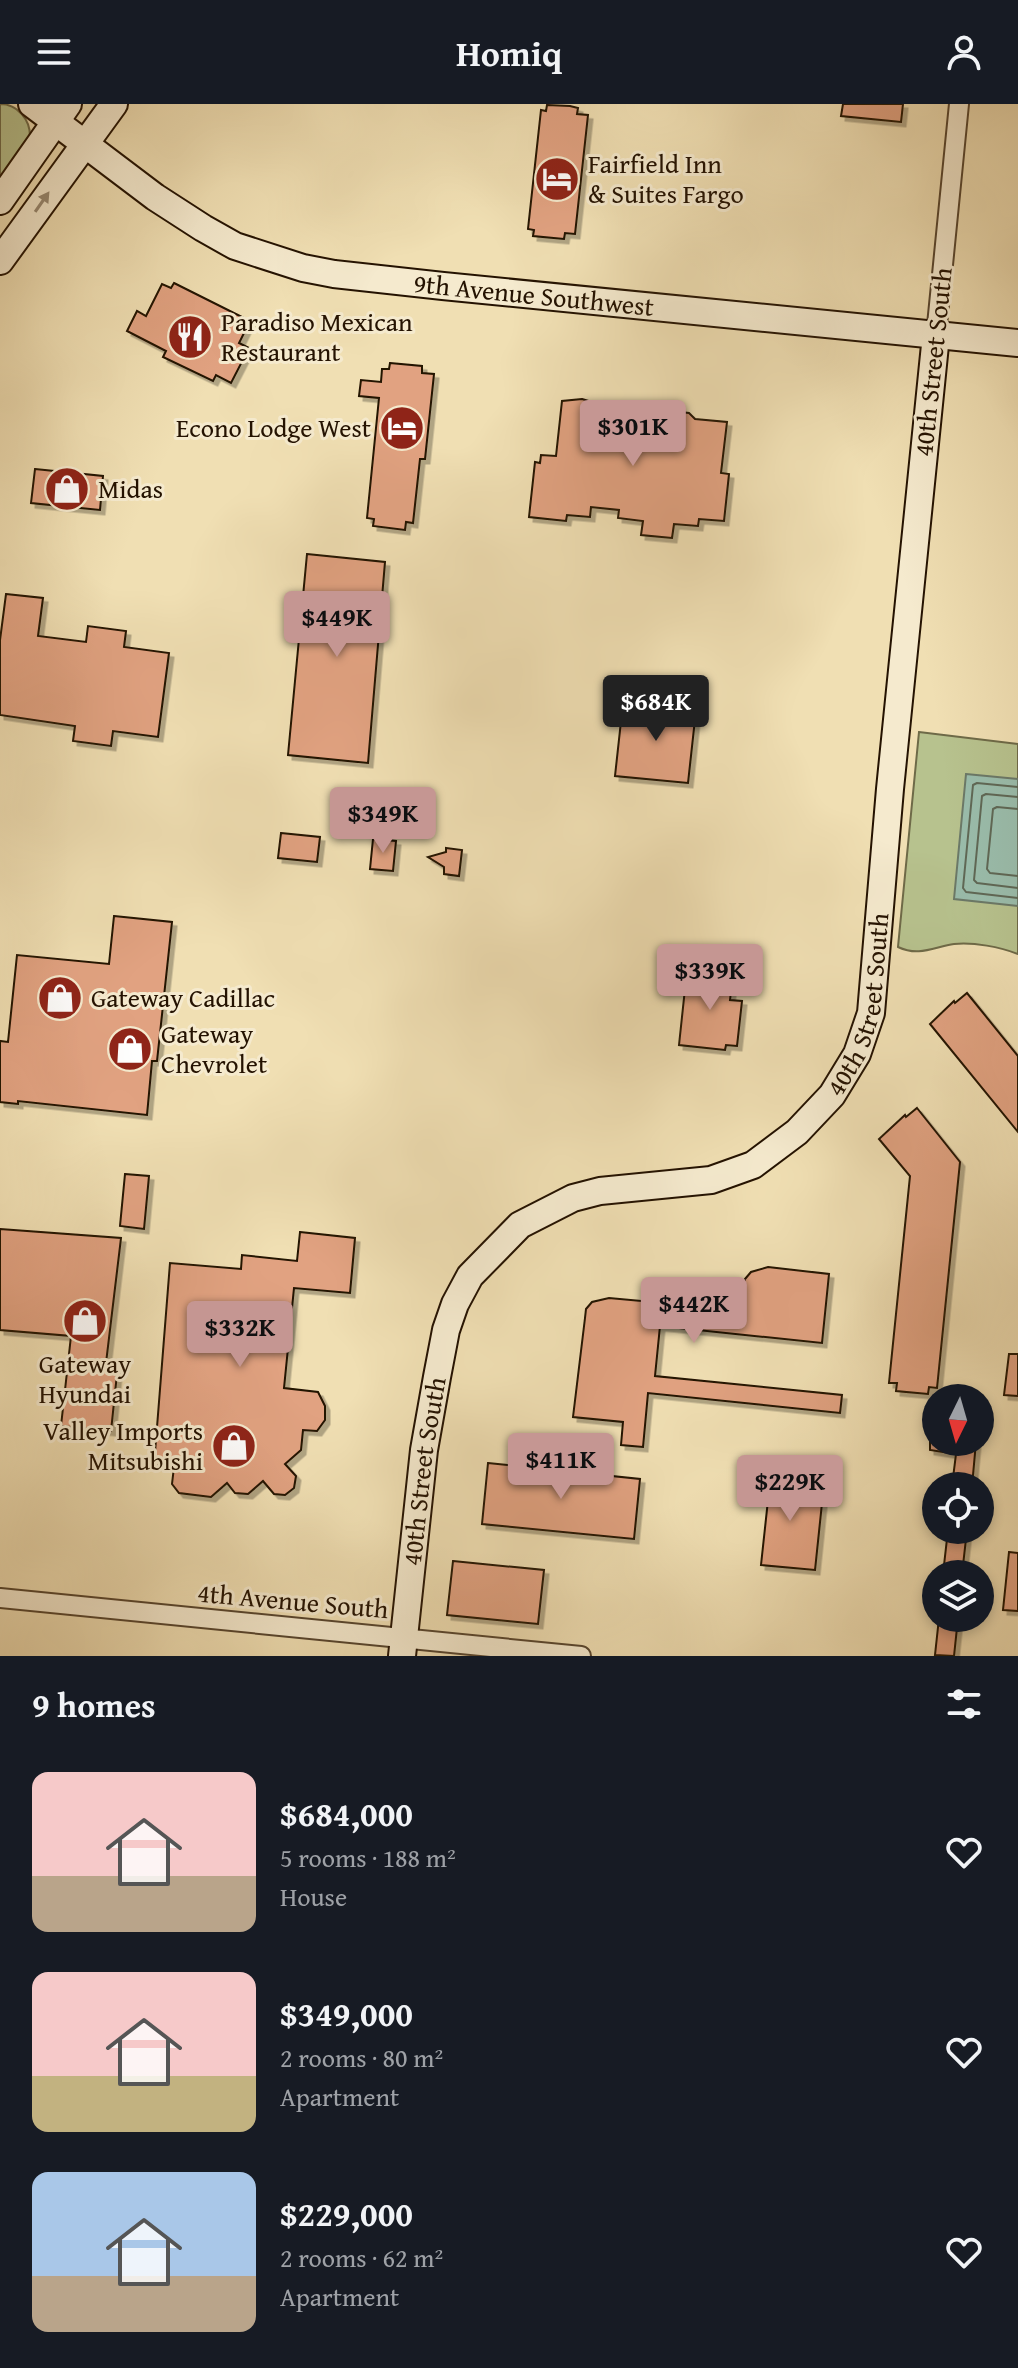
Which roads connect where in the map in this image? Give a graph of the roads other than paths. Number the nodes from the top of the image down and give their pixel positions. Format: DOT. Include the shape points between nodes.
graph roads {
  1 [pos="32,104"];
  2 [pos="114,104"];
  3 [pos="959,104"];
  4 [pos="62,113"];
  5 [pos="85,144"];
  6 [pos="0,201"];
  7 [pos="0,261"];
  8 [pos="936,335"];
  9 [pos="1018,343"];
  10 [pos="0,1598"];
  11 [pos="403,1647"];
  12 [pos="581,1656"];
  1 -- 4 [label="street, 9th Avenue Southwest"];
  2 -- 5 [label="street"];
  3 -- 8 [label="street, 40th Street South"];
  4 -- 5 [label="street, 9th Avenue Southwest"];
  4 -- 6 [label="street"];
  7 -- 5 [label="street, one-way"];
  5 -- 8 [label="street, 9th Avenue Southwest" via="203,228 235,246 303,268"];
  8 -- 9 [label="street, 9th Avenue Southwest"];
  8 -- 11 [label="street, 40th Street South" via="871,1013 857,1054 797,1132 753,1165 711,1180 573,1198 520,1225 470,1276 446,1330 424,1450"];
  10 -- 11 [label="street, 4th Avenue South"];
  11 -- 12 [label="street, 4th Avenue South"];
}
